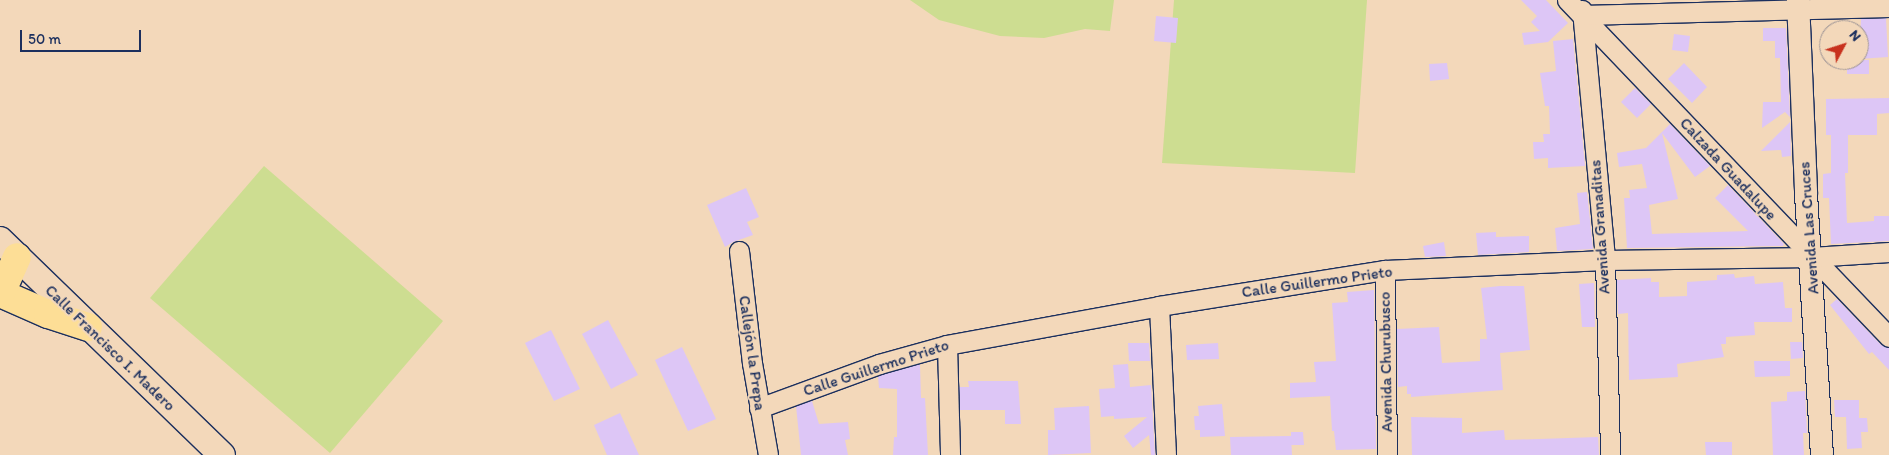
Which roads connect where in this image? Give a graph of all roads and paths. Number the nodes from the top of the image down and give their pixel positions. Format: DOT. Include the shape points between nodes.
graph roads {
  1 [pos="1567,0"];
  2 [pos="1798,5"];
  3 [pos="1582,7"];
  4 [pos="1889,7"];
  5 [pos="9,249"];
  6 [pos="739,251"];
  7 [pos="1889,252"];
  8 [pos="1811,257"];
  9 [pos="1605,260"];
  10 [pos="1384,270"];
  11 [pos="1,293"];
  12 [pos="1159,306"];
  13 [pos="88,327"];
  14 [pos="1889,337"];
  15 [pos="947,345"];
  16 [pos="760,408"];
  17 [pos="222,455"];
  18 [pos="768,455"];
  19 [pos="950,455"];
  20 [pos="1166,455"];
  21 [pos="1387,455"];
  22 [pos="1610,455"];
  23 [pos="1822,455"];
  1 -- 3 [label="street, Calzada Guadalupe"];
  2 -- 3 [label="street"];
  2 -- 4 [label="street"];
  2 -- 8 [label="street, Avenida Las Cruces"];
  3 -- 8 [label="street, Calzada Guadalupe"];
  3 -- 9 [label="street, Avenida Granaditas"];
  5 -- 11 [label="highway"];
  5 -- 13 [label="main road, Calle Francisco I. Madero"];
  6 -- 16 [label="street, Callejón la Prepa"];
  7 -- 8 [label="street, Calle Guillermo Prieto"];
  8 -- 9 [label="street, Calle Guillermo Prieto"];
  8 -- 14 [label="street, Calzada Guadalupe"];
  8 -- 23 [label="street, Avenida Las Cruces"];
  9 -- 10 [label="street, Calle Guillermo Prieto"];
  9 -- 22 [label="street, Avenida Granaditas"];
  10 -- 12 [label="street, Calle Guillermo Prieto"];
  10 -- 21 [label="street, Avenida Churubusco"];
  11 -- 13 [label="highway"];
  12 -- 15 [label="street, Calle Guillermo Prieto"];
  12 -- 20 [label="street"];
  13 -- 17 [label="main road, Calle Francisco I. Madero"];
  15 -- 16 [label="street, Calle Guillermo Prieto" via="879,364"];
  15 -- 19 [label="street"];
  16 -- 18 [label="street, Callejón la Prepa"];
}
